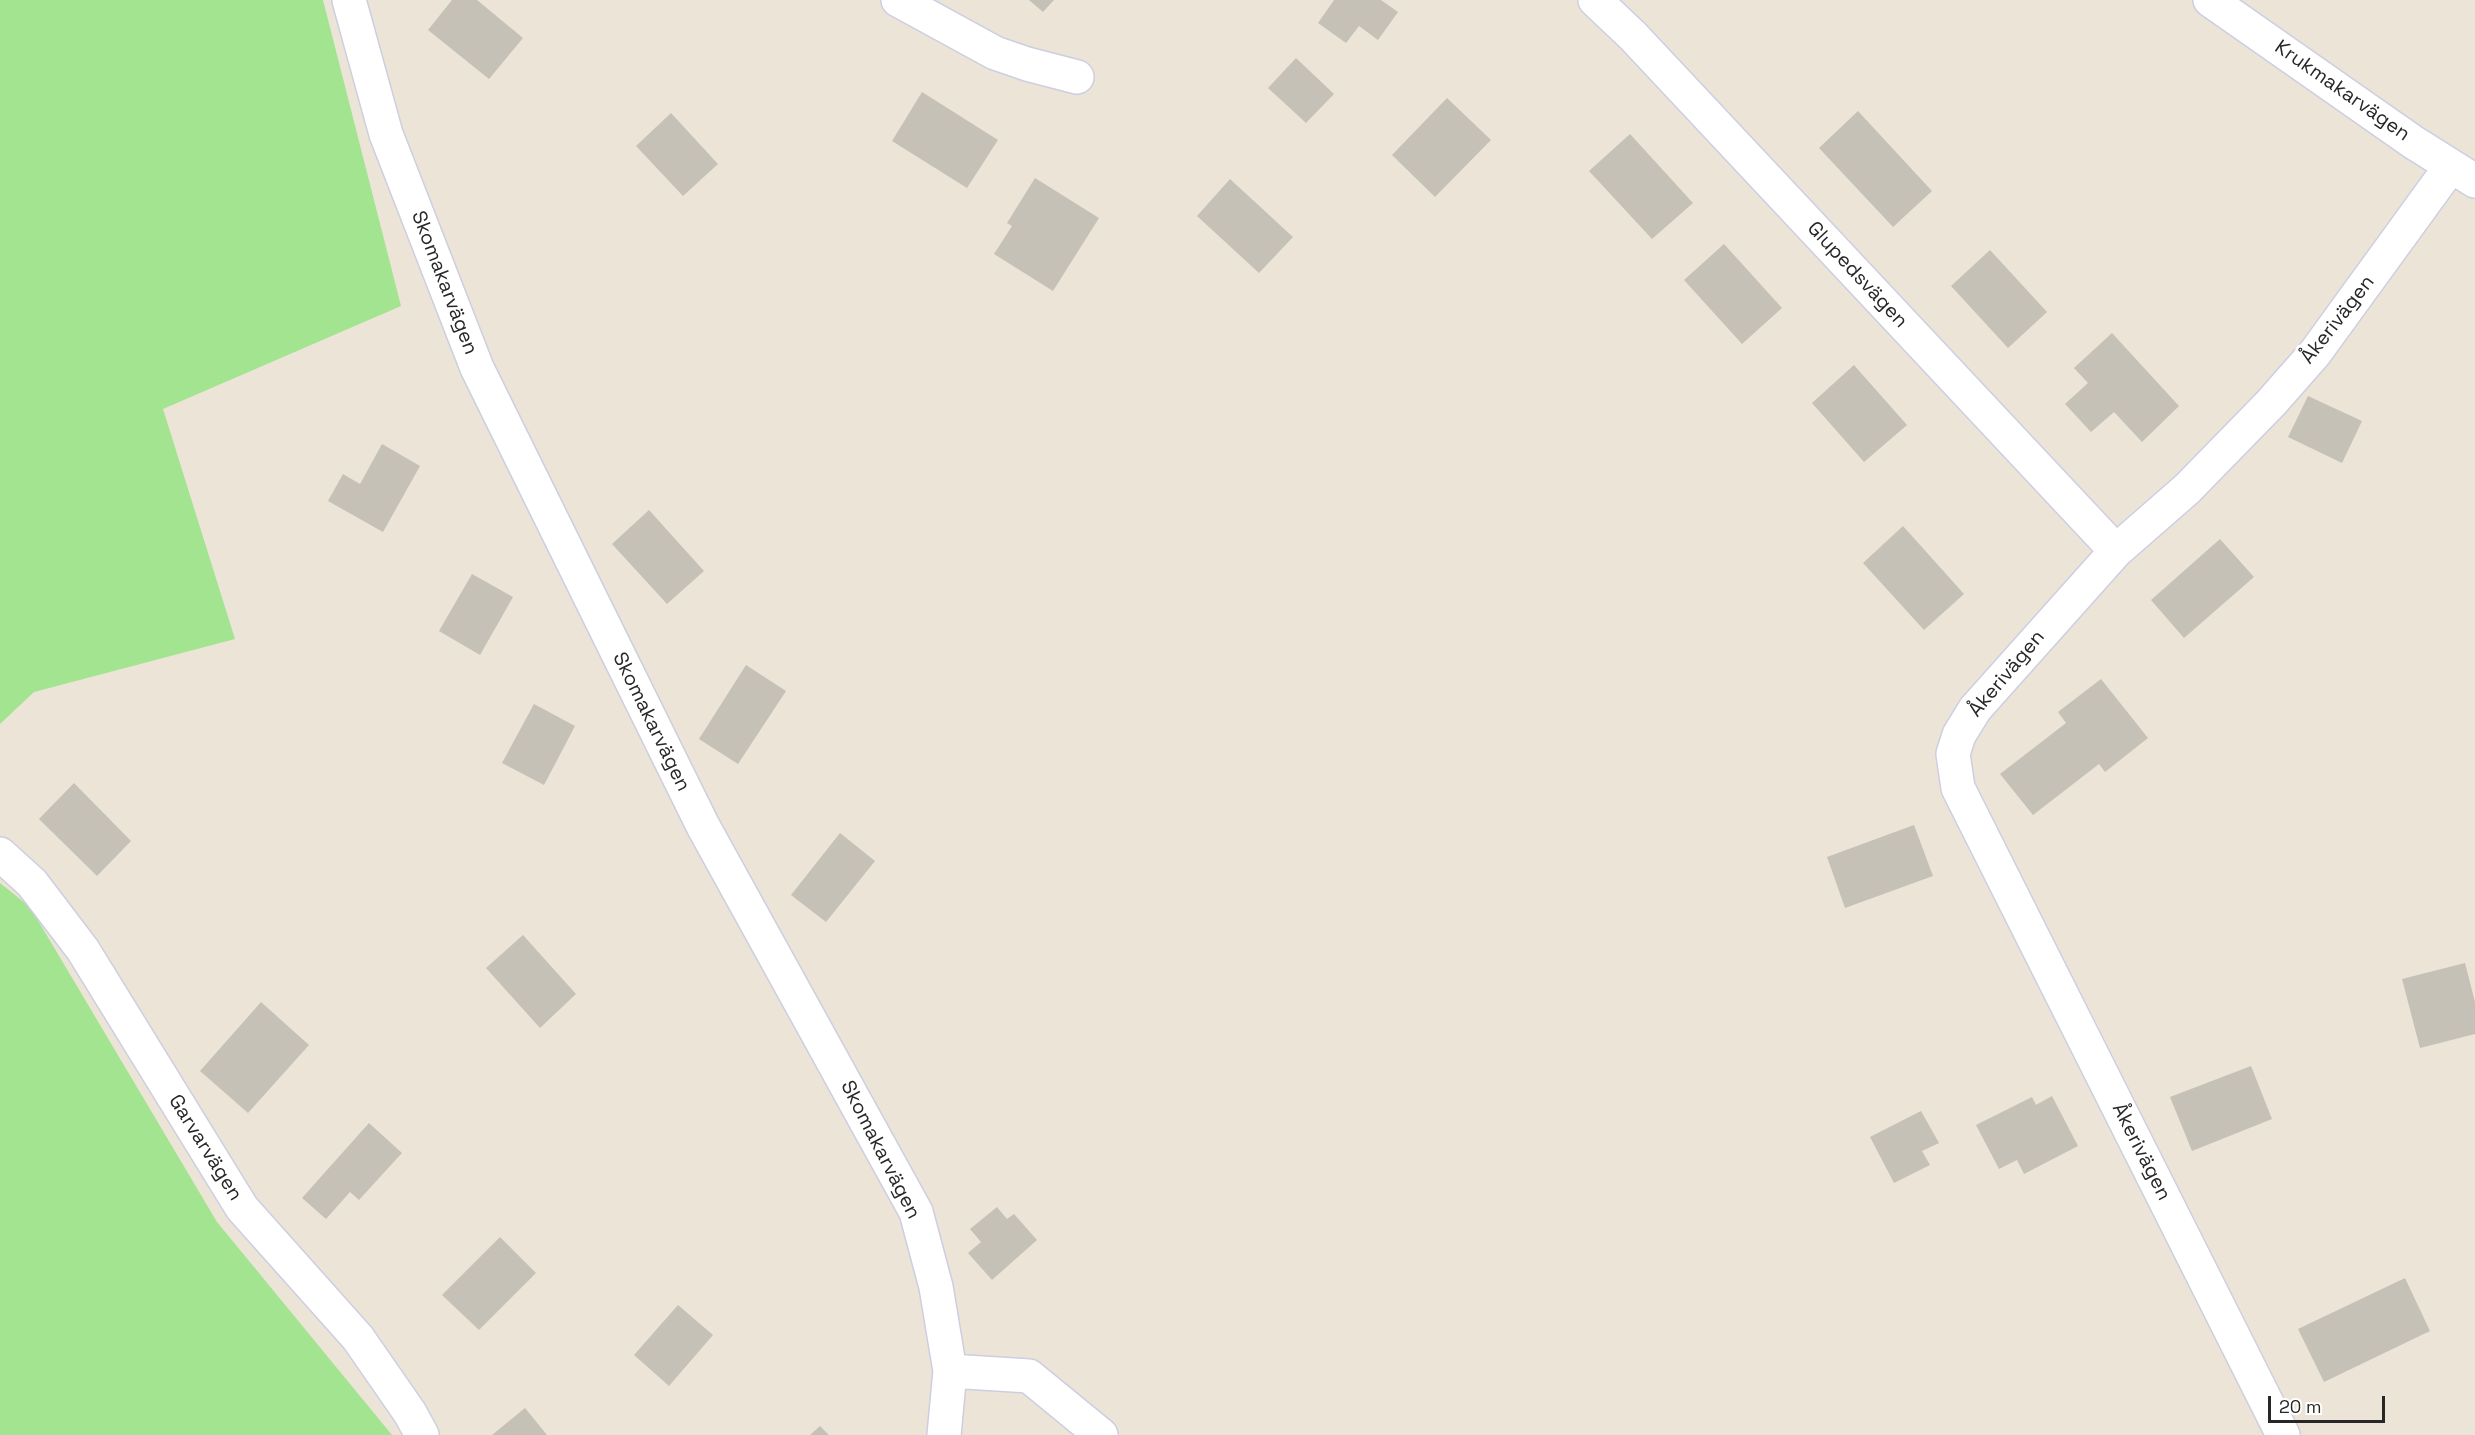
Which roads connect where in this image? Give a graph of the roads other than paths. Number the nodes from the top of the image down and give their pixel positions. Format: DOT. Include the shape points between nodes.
graph roads {
  1 [pos="350,0"];
  2 [pos="898,0"];
  3 [pos="1595,0"];
  4 [pos="2210,0"];
  5 [pos="1077,77"];
  6 [pos="2463,173"];
  7 [pos="2116,551"];
  8 [pos="0,854"];
  9 [pos="950,1371"];
  10 [pos="422,1435"];
  11 [pos="944,1435"];
  12 [pos="1101,1435"];
  13 [pos="2283,1435"];
  1 -- 9 [label="street, Skomakarvägen" via="386,134 477,368 703,826 916,1212 936,1287"];
  2 -- 5 [label="street" via="995,53"];
  3 -- 7 [label="street, Glupedsvägen"];
  4 -- 6 [label="street, Krukmakarvägen"];
  6 -- 7 [label="street, Åkerivägen" via="2271,403 2187,489"];
  7 -- 13 [label="street, Åkerivägen" via="1975,709 1953,754 1958,788"];
  8 -- 10 [label="street, Garvarvägen" via="32,883 83,950 242,1208 358,1338"];
  9 -- 11 [label="street, Skomakarvägen"];
  9 -- 12 [label="street" via="1029,1376"];
}
